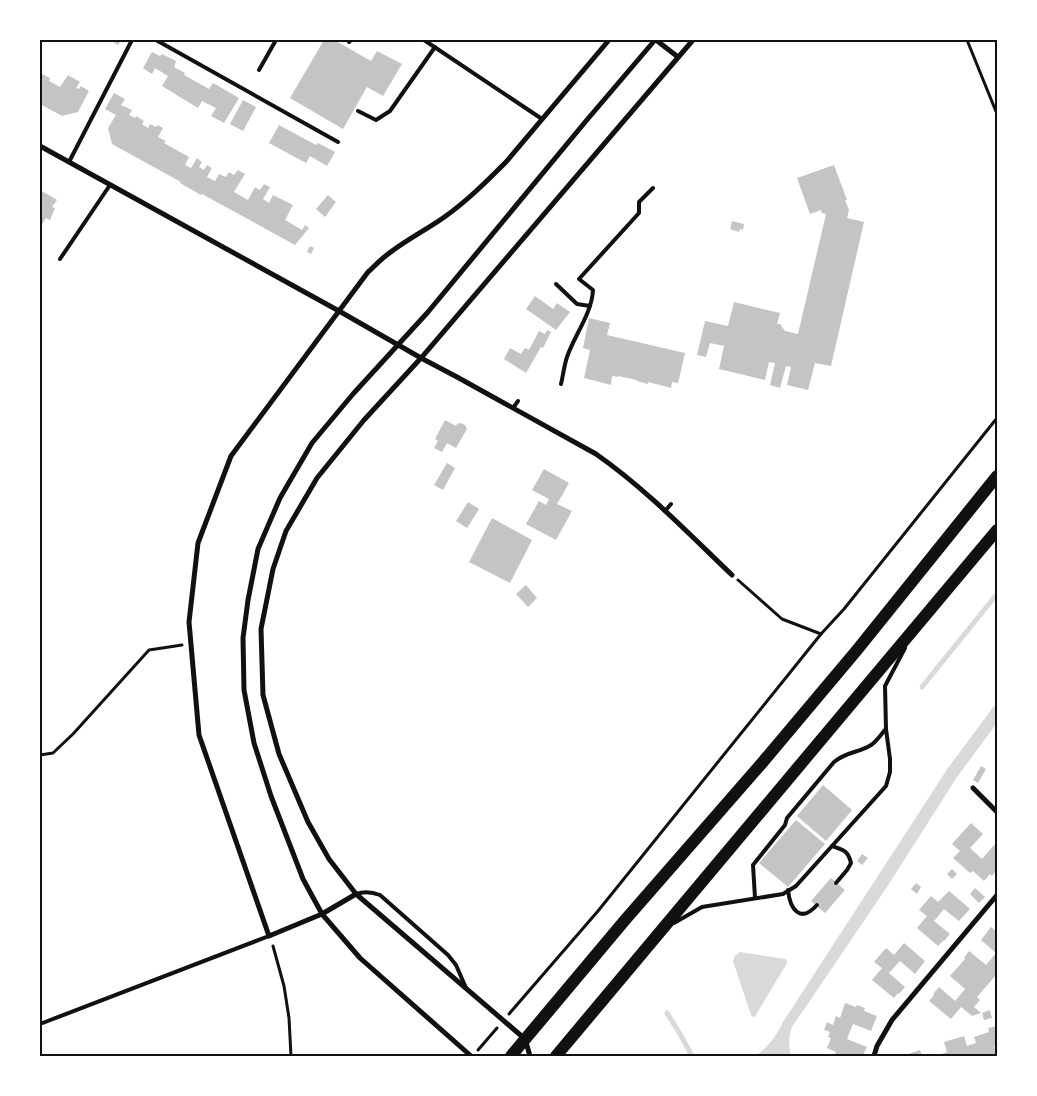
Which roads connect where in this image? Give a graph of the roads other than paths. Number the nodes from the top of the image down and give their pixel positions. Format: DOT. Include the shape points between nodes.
graph roads {
  1 [pos="132,40"];
  2 [pos="156,40"];
  3 [pos="276,40"];
  4 [pos="424,40"];
  5 [pos="609,40"];
  6 [pos="655,40"];
  7 [pos="692,40"];
  8 [pos="435,47"];
  9 [pos="678,57"];
  10 [pos="259,70"];
  11 [pos="358,111"];
  12 [pos="542,119"];
  13 [pos="338,142"];
  14 [pos="40,146"];
  15 [pos="68,162"];
  16 [pos="110,185"];
  17 [pos="653,188"];
  18 [pos="60,259"];
  19 [pos="556,284"];
  20 [pos="590,306"];
  21 [pos="339,311"];
  22 [pos="398,345"];
  23 [pos="420,358"];
  24 [pos="561,384"];
  25 [pos="518,401"];
  26 [pos="513,408"];
  27 [pos="997,476"];
  28 [pos="671,504"];
  29 [pos="665,511"];
  30 [pos="997,530"];
  31 [pos="732,574"];
  32 [pos="916,628"];
  33 [pos="886,730"];
  34 [pos="973,788"];
  35 [pos="997,812"];
  36 [pos="832,846"];
  37 [pos="836,882"];
  38 [pos="788,890"];
  39 [pos="356,894"];
  40 [pos="997,895"];
  41 [pos="755,898"];
  42 [pos="816,905"];
  43 [pos="322,914"];
  44 [pos="663,929"];
  45 [pos="269,936"];
  46 [pos="467,990"];
  47 [pos="40,1024"];
  48 [pos="525,1039"];
  49 [pos="472,1056"];
  50 [pos="511,1056"];
  51 [pos="530,1056"];
  52 [pos="556,1056"];
  53 [pos="874,1056"];
  1 -- 15 [label="lane"];
  2 -- 13 [label="lane"];
  3 -- 10 [label="lane"];
  4 -- 8 [label="lane"];
  5 -- 12 [label="street"];
  6 -- 9 [label="street"];
  6 -- 22 [label="street"];
  7 -- 9 [label="street"];
  8 -- 11 [label="lane" via="390,111 376,120"];
  8 -- 12 [label="lane"];
  9 -- 23 [label="street"];
  12 -- 21 [label="street" via="476,192 396,248 368,272"];
  14 -- 15 [label="street"];
  15 -- 16 [label="street"];
  16 -- 18 [label="lane"];
  16 -- 21 [label="street"];
  17 -- 20 [label="lane" via="639,202 639,213 579,279 593,290"];
  19 -- 20 [label="lane" via="577,304"];
  20 -- 24 [label="lane" via="566,358"];
  21 -- 22 [label="street"];
  21 -- 45 [label="street" via="231,456 198,543 189,622 199,735"];
  22 -- 23 [label="street"];
  22 -- 43 [label="street" via="312,443 280,498 258,549 248,600 243,638 244,690 254,743 288,842"];
  23 -- 26 [label="street"];
  23 -- 39 [label="street" via="317,478 286,531 273,569 261,629 263,695 279,754 308,822"];
  25 -- 26 [label="lane"];
  26 -- 29 [label="street" via="614,466"];
  27 -- 48 [label="main road" via="857,650"];
  28 -- 29 [label="lane"];
  29 -- 31 [label="street"];
  30 -- 32 [label="main road"];
  32 -- 33 [label="lane" via="885,686"];
  32 -- 44 [label="main road"];
  33 -- 36 [label="lane" via="890,772 886,786"];
  33 -- 41 [label="lane" via="872,744 834,762 787,818 753,865"];
  34 -- 35 [label="street"];
  36 -- 37 [label="lane" via="844,850 851,863"];
  36 -- 38 [label="lane" via="796,886"];
  38 -- 41 [label="lane" via="783,894"];
  38 -- 42 [label="lane" via="791,905 800,914 807,914"];
  39 -- 43 [label="street"];
  39 -- 46 [label="street"];
  39 -- 46 [label="lane" via="371,892 380,895 448,955"];
  40 -- 53 [label="street" via="892,1020"];
  41 -- 44 [label="lane" via="702,906"];
  43 -- 45 [label="street"];
  43 -- 49 [label="street" via="360,958"];
  44 -- 52 [label="main road"];
  45 -- 47 [label="lane"];
  46 -- 48 [label="street"];
  48 -- 50 [label="main road"];
  48 -- 51 [label="street"];
}
